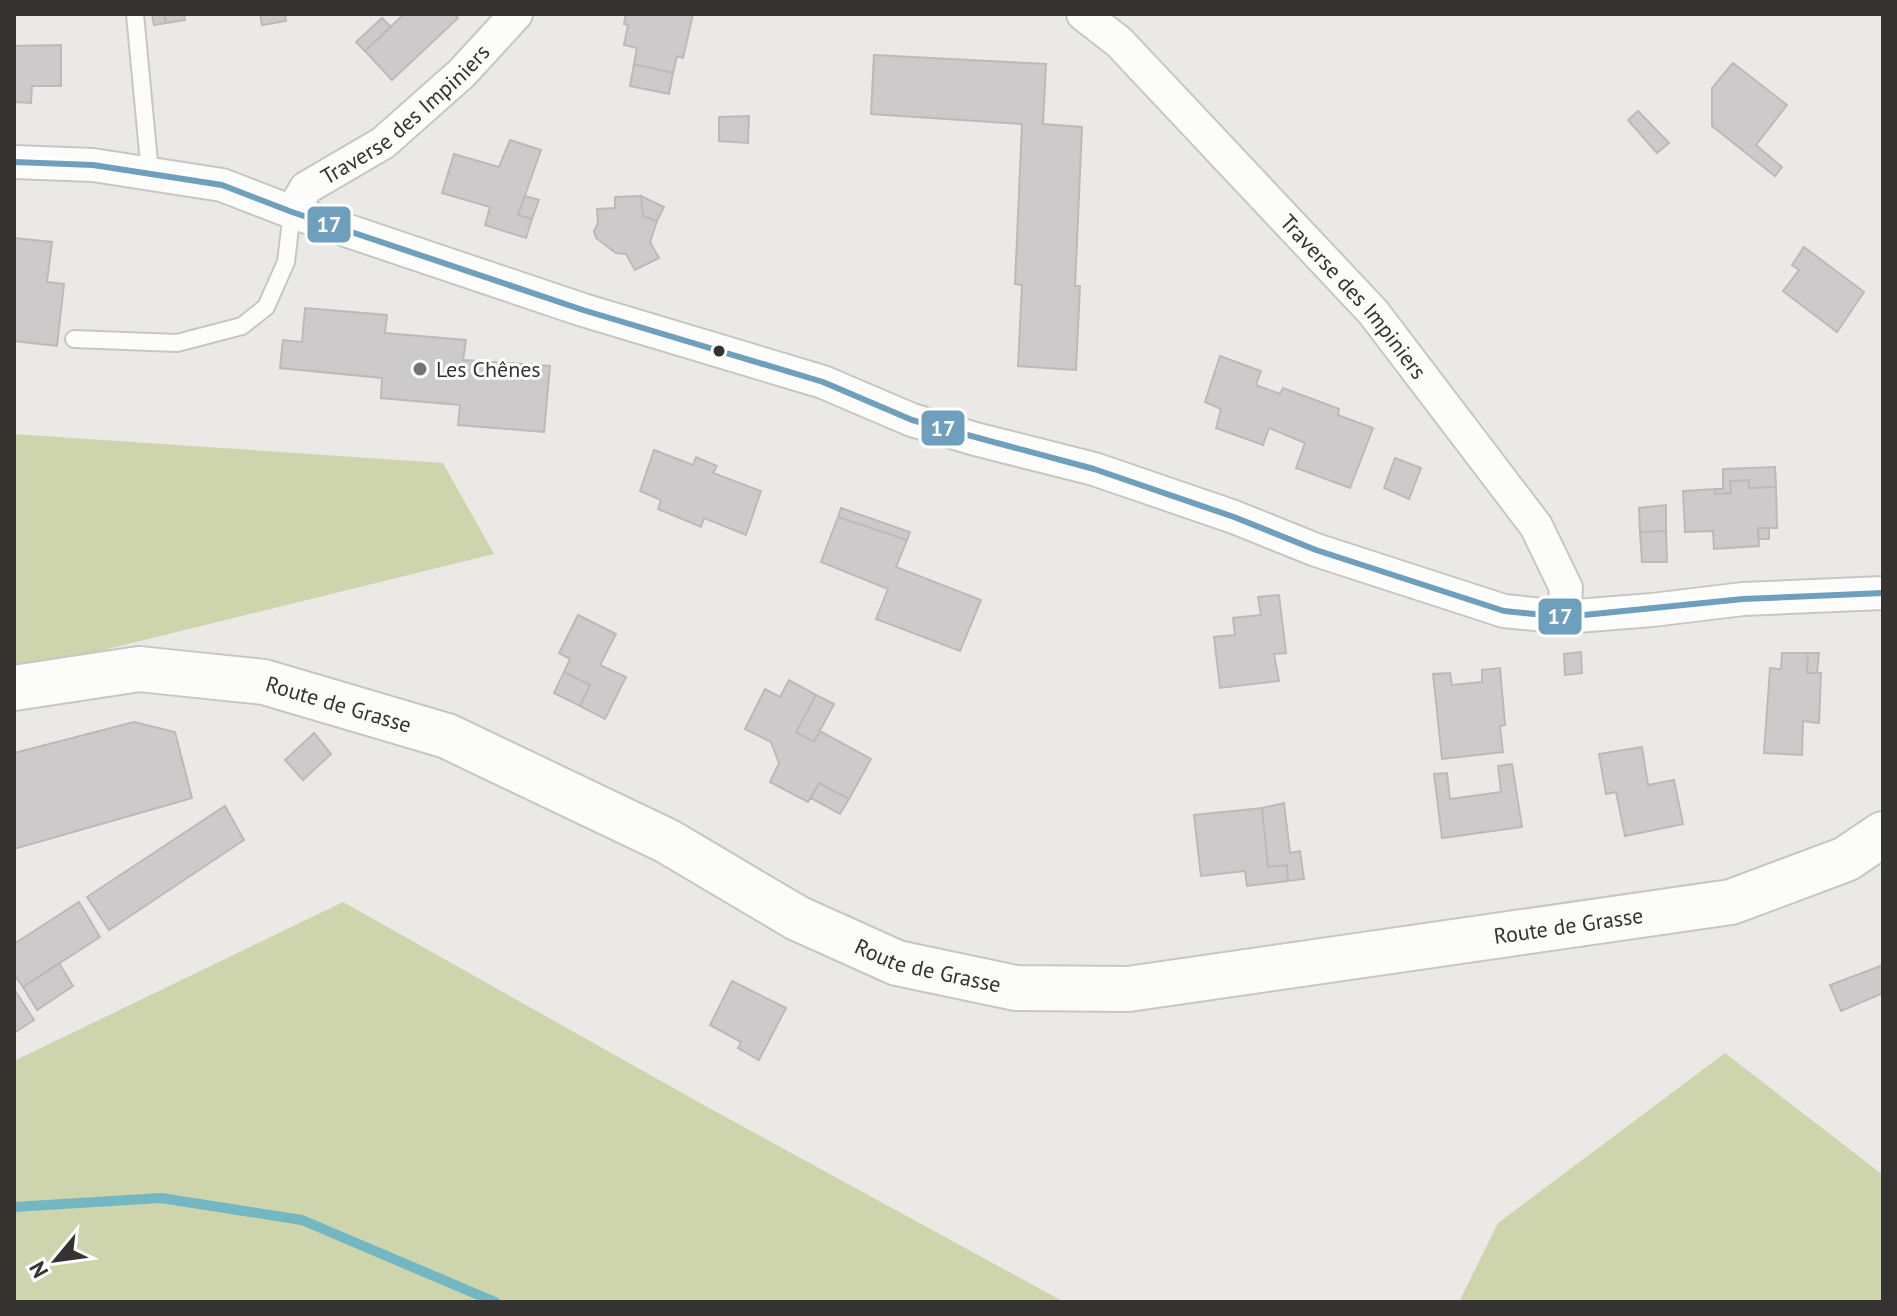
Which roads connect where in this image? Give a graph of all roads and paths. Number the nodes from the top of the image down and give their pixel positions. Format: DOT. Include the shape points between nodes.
graph roads {
  1 [pos="135,14"];
  2 [pos="516,14"];
  3 [pos="1083,14"];
  4 [pos="14,162"];
  5 [pos="150,173"];
  6 [pos="292,212"];
  7 [pos="74,339"];
  8 [pos="1883,593"];
  9 [pos="1564,617"];
  10 [pos="14,688"];
  11 [pos="1883,834"];
  1 -- 5 [label="lane"];
  2 -- 6 [label="street, Traverse des Impiniers" via="462,73 383,143 306,188"];
  3 -- 9 [label="street, Traverse des Impiniers" via="1119,42 1373,312 1536,526 1566,588"];
  4 -- 5 [label="street"];
  5 -- 6 [label="street" via="222,185"];
  6 -- 7 [label="lane" via="286,262 266,307 242,326 177,343"];
  6 -- 9 [label="street" via="583,310 823,382 912,420 1094,469 1460,599 1504,611"];
  8 -- 9 [label="street" via="1743,599"];
  10 -- 11 [label="main road, Route de Grasse" via="139,669 264,682 447,736 667,841 797,918 897,963 1016,988 1128,989 1731,902 1846,859"];
}
